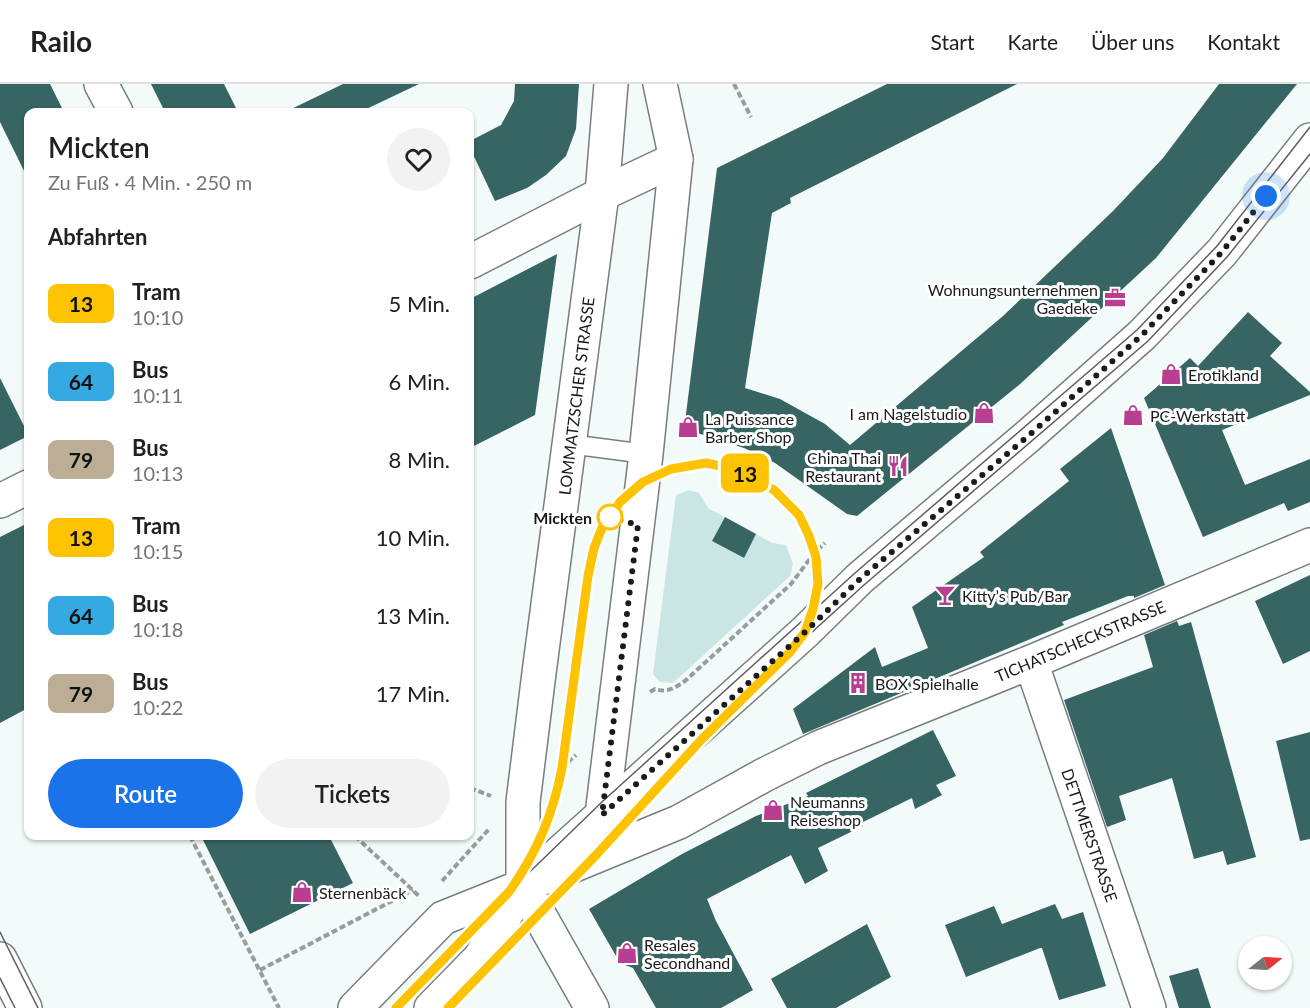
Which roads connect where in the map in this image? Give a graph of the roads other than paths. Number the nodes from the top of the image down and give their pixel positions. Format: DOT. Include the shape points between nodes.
graph roads {
  1 [pos="101,84"];
  2 [pos="611,84"];
  3 [pos="660,84"];
  4 [pos="114,108"];
  5 [pos="1310,140"];
  6 [pos="676,159"];
  7 [pos="602,194"];
  8 [pos="474,260"];
  9 [pos="569,444"];
  10 [pos="646,454"];
  11 [pos="24,489"];
  12 [pos="0,501"];
  13 [pos="1310,545"];
  14 [pos="1031,662"];
  15 [pos="602,815"];
  16 [pos="523,886"];
  17 [pos="0,959"];
  18 [pos="25,1008"];
  19 [pos="356,1008"];
  20 [pos="431,1008"];
  21 [pos="592,1008"];
  22 [pos="1149,1008"];
  1 -- 4 [label="main road"];
  2 -- 7 [label="main road, LOMMATZSCHER STRASSE"];
  3 -- 6 [label="main road"];
  5 -- 15 [label="main road" via="1222,252 1142,335 860,579"];
  6 -- 7 [label="main road"];
  6 -- 10 [label="main road"];
  7 -- 8 [label="main road"];
  7 -- 9 [label="main road, LOMMATZSCHER STRASSE"];
  9 -- 10 [label="lane"];
  9 -- 16 [label="main road, LOMMATZSCHER STRASSE" via="523,802"];
  10 -- 15 [label="main road"];
  11 -- 12 [label="main road"];
  13 -- 14 [label="main road, TICHATSCHECKSTRASSE"];
  14 -- 16 [label="main road, TICHATSCHECKSTRASSE" via="818,748 679,822"];
  14 -- 22 [label="main road, DETTMERSTRASSE"];
  15 -- 16 [label="main road"];
  16 -- 19 [label="main road, TICHATSCHECKSTRASSE" via="443,918"];
  16 -- 20 [label="main road" via="480,958"];
  16 -- 21 [label="main road"];
  17 -- 18 [label="main road"];
}
